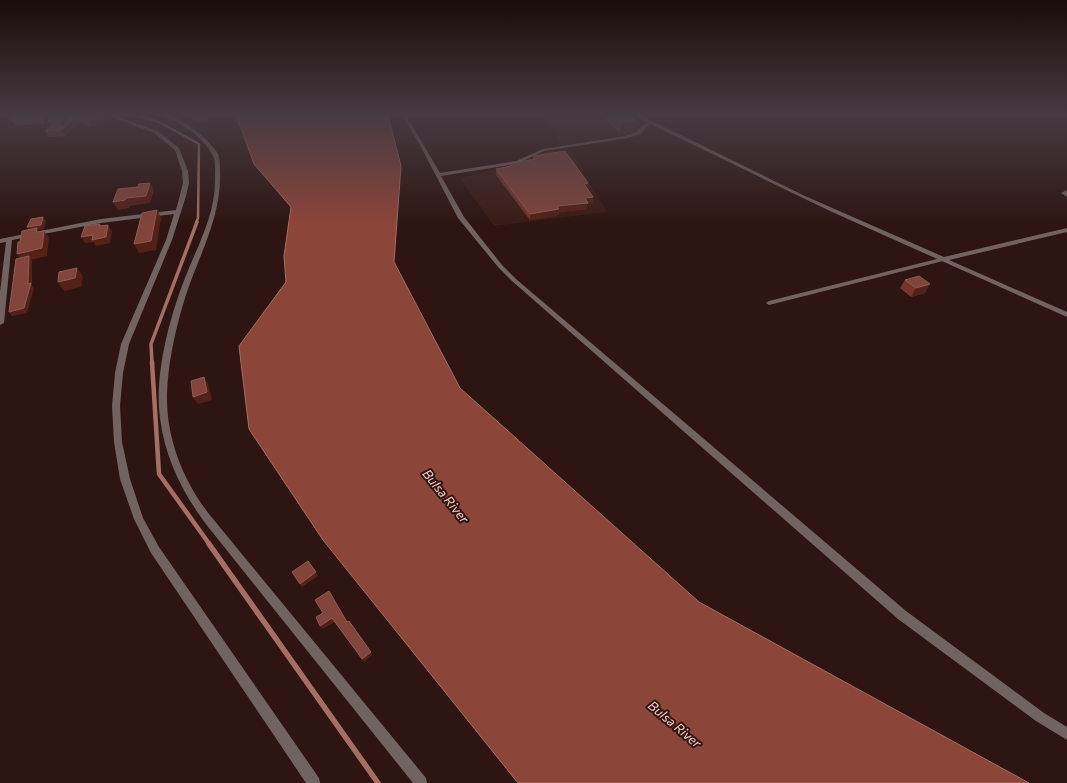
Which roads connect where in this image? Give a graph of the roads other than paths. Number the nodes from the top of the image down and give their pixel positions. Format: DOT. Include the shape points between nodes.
graph roads {
  1 [pos="178,152"];
  2 [pos="212,152"];
  3 [pos="425,152"];
  4 [pos="540,152"];
  5 [pos="710,152"];
  6 [pos="438,175"];
  7 [pos="177,212"];
  8 [pos="1067,230"];
  9 [pos="9,240"];
  10 [pos="0,242"];
  11 [pos="945,259"];
  12 [pos="770,303"];
  13 [pos="1067,315"];
  14 [pos="0,323"];
  15 [pos="1067,734"];
  16 [pos="314,783"];
  17 [pos="421,783"];
  1 -- 7 [label="street" via="186,183"];
  2 -- 17 [label="street" via="219,179 215,204 178,308 164,380 163,408 175,463 189,493 212,525"];
  3 -- 6 [label="street"];
  4 -- 6 [label="street" via="517,162"];
  5 -- 11 [label="street"];
  6 -- 15 [label="street" via="461,218 514,280 902,615 1040,718"];
  7 -- 9 [label="street" via="101,221"];
  7 -- 16 [label="street" via="169,240 125,344 119,373 116,406 118,442 125,479 139,519 155,550"];
  8 -- 11 [label="street"];
  9 -- 10 [label="street"];
  9 -- 14 [label="street"];
  11 -- 12 [label="street"];
  11 -- 13 [label="street"];
}
